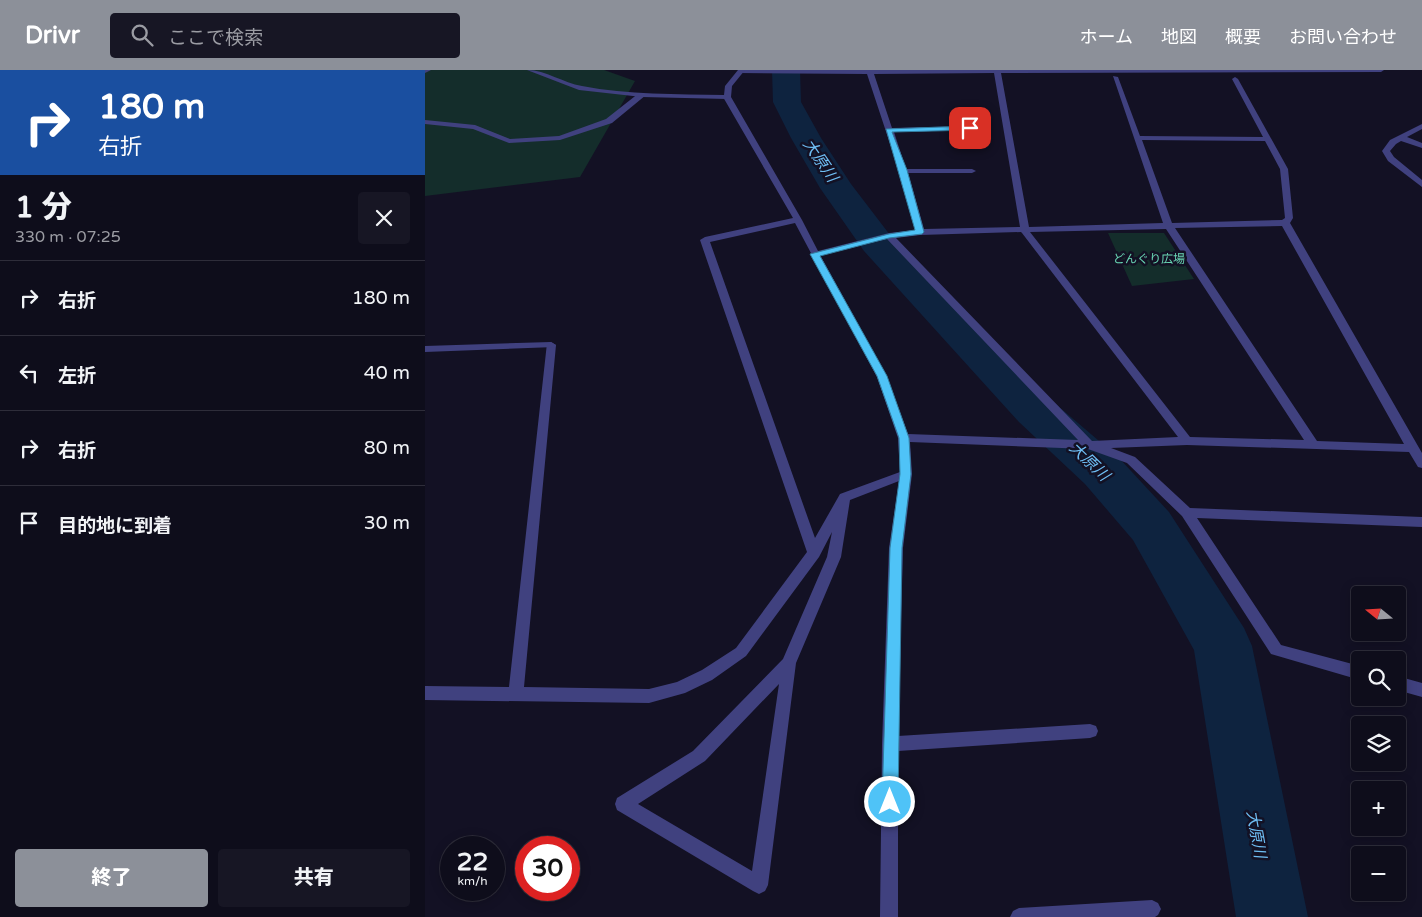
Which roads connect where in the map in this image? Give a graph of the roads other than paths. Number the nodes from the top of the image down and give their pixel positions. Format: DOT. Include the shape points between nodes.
graph roads {
  1 [pos="530,70"];
  2 [pos="1381,70"];
  3 [pos="741,71"];
  4 [pos="870,71"];
  5 [pos="914,71"];
  6 [pos="1035,71"];
  7 [pos="997,72"];
  8 [pos="1115,77"];
  9 [pos="1235,78"];
  10 [pos="642,95"];
  11 [pos="727,97"];
  12 [pos="425,122"];
  13 [pos="1422,126"];
  14 [pos="970,128"];
  15 [pos="888,130"];
  16 [pos="1138,138"];
  17 [pos="1402,138"];
  18 [pos="1266,139"];
  19 [pos="1422,146"];
  20 [pos="903,170"];
  21 [pos="972,171"];
  22 [pos="1422,184"];
  23 [pos="798,220"];
  24 [pos="1285,223"];
  25 [pos="1168,225"];
  26 [pos="1025,231"];
  27 [pos="919,232"];
  28 [pos="889,236"];
  29 [pos="815,254"];
  30 [pos="425,349"];
  31 [pos="904,438"];
  32 [pos="1187,440"];
  33 [pos="1089,445"];
  34 [pos="1314,446"];
  35 [pos="1413,448"];
  36 [pos="1422,464"];
  37 [pos="906,474"];
  38 [pos="844,497"];
  39 [pos="1187,513"];
  40 [pos="1422,522"];
  41 [pos="814,553"];
  42 [pos="789,663"];
  43 [pos="1351,671"];
  44 [pos="1406,686"];
  45 [pos="1422,690"];
  46 [pos="425,692"];
  47 [pos="516,695"];
  48 [pos="1090,731"];
  49 [pos="890,744"];
  50 [pos="1152,909"];
  51 [pos="889,917"];
  52 [pos="1019,917"];
  1 -- 10 [label="street" via="579,88"];
  2 -- 6 [label="street"];
  3 -- 4 [label="street"];
  3 -- 11 [label="street" via="729,86"];
  4 -- 5 [label="street"];
  4 -- 15 [label="street"];
  5 -- 7 [label="street"];
  6 -- 7 [label="street"];
  7 -- 26 [label="street"];
  8 -- 16 [label="street"];
  9 -- 18 [label="street"];
  10 -- 11 [label="street"];
  10 -- 12 [label="street" via="609,121 560,138 509,141 475,127"];
  11 -- 23 [label="street"];
  13 -- 17 [label="street"];
  14 -- 15 [label="street"];
  15 -- 20 [label="street"];
  16 -- 18 [label="street"];
  16 -- 25 [label="street"];
  17 -- 19 [label="street"];
  17 -- 22 [label="street" via="1393,142 1386,151 1391,159"];
  18 -- 24 [label="street" via="1284,169 1289,218"];
  20 -- 21 [label="street"];
  20 -- 27 [label="street"];
  23 -- 29 [label="street"];
  23 -- 41 [label="street" via="705,240"];
  24 -- 25 [label="street"];
  24 -- 35 [label="street"];
  25 -- 26 [label="street"];
  25 -- 34 [label="street"];
  26 -- 27 [label="street"];
  26 -- 32 [label="street"];
  27 -- 28 [label="street"];
  28 -- 29 [label="street"];
  28 -- 33 [label="street"];
  29 -- 31 [label="street" via="882,376"];
  30 -- 47 [label="street" via="551,345"];
  31 -- 33 [label="street"];
  31 -- 37 [label="street"];
  32 -- 33 [label="street"];
  32 -- 34 [label="street"];
  33 -- 39 [label="street" via="1131,460"];
  34 -- 35 [label="street"];
  35 -- 36 [label="street"];
  37 -- 38 [label="street"];
  37 -- 49 [label="street" via="896,548"];
  38 -- 41 [label="street"];
  38 -- 42 [label="street" via="834,557"];
  39 -- 40 [label="street"];
  39 -- 43 [label="street" via="1277,650"];
  41 -- 47 [label="street" via="741,652 707,675 680,688 649,696"];
  42 -- 42 [label="street" via="787,682 759,885 623,804 699,756"];
  44 -- 45 [label="street"];
  46 -- 47 [label="street"];
  48 -- 49 [label="street"];
  49 -- 51 [label="street"];
  50 -- 52 [label="street"];
}
